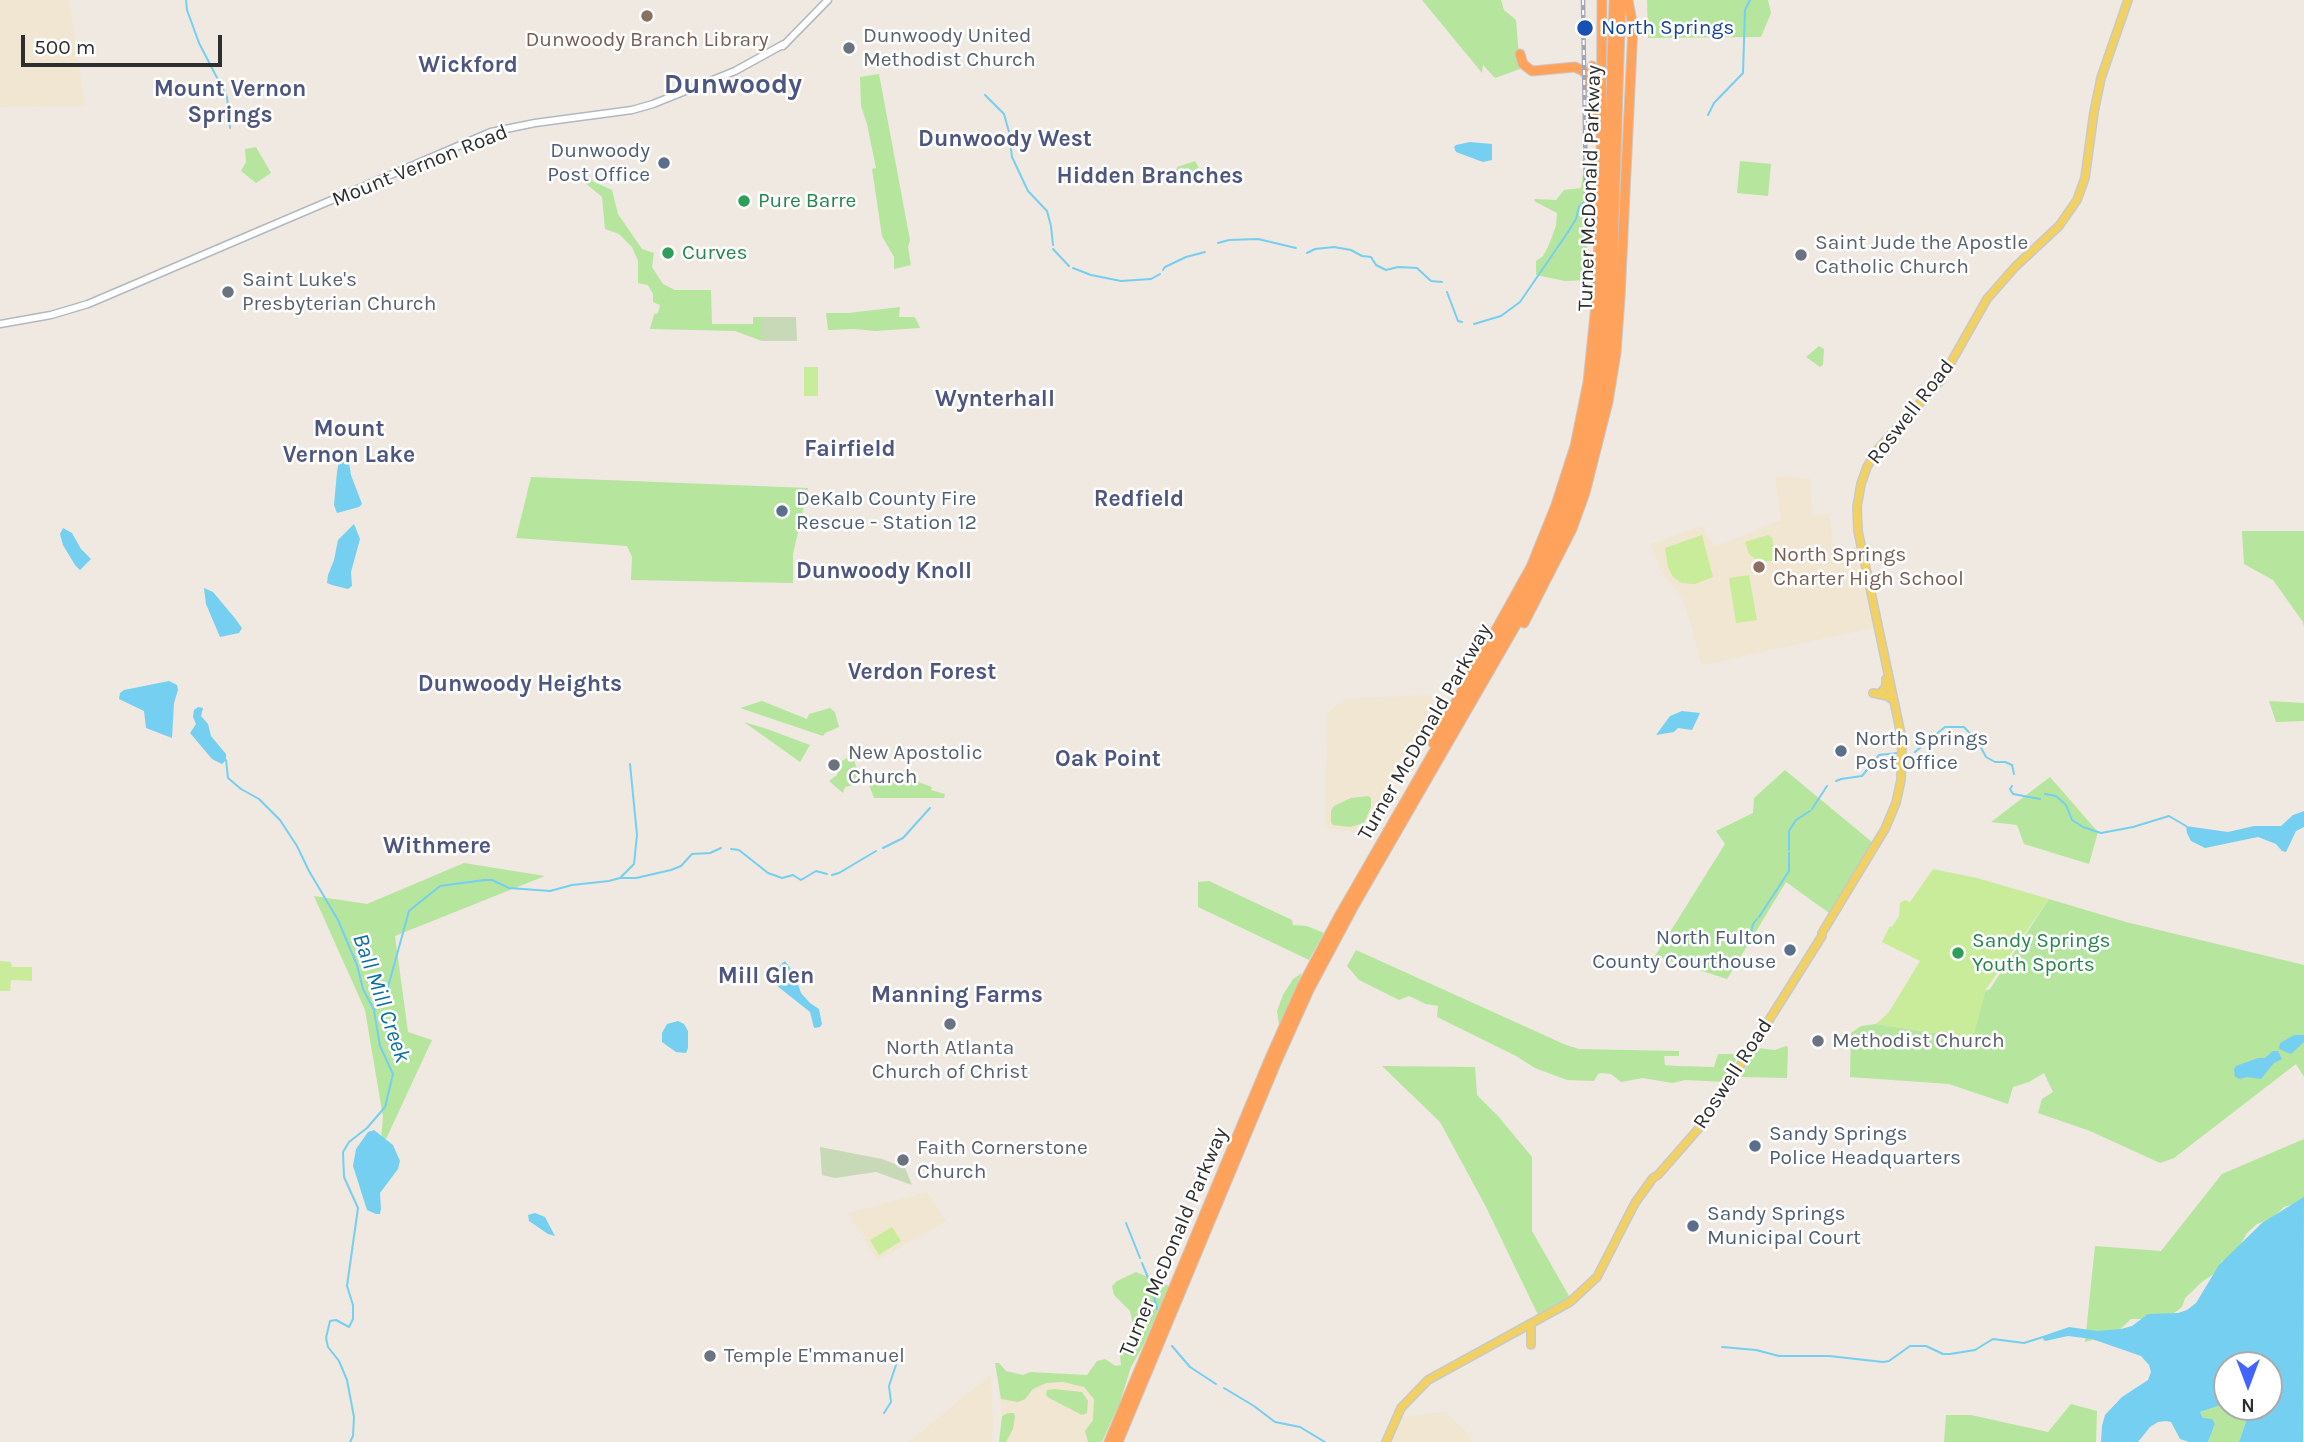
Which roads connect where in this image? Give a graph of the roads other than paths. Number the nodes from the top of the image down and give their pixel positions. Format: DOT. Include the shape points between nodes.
graph roads {
  1 [pos="828,0"];
  2 [pos="1602,0"];
  3 [pos="1614,0"];
  4 [pos="1621,0"];
  5 [pos="1628,0"];
  6 [pos="1635,0"];
  7 [pos="2128,0"];
  8 [pos="1520,54"];
  9 [pos="1592,66"];
  10 [pos="1597,129"];
  11 [pos="1599,249"];
  12 [pos="1621,270"];
  13 [pos="0,324"];
  14 [pos="1492,666"];
  15 [pos="1888,668"];
  16 [pos="1895,702"];
  17 [pos="1428,762"];
  18 [pos="1656,1178"];
  19 [pos="1531,1328"];
  20 [pos="1522,1330"];
  21 [pos="1531,1345"];
  22 [pos="1110,1442"];
  23 [pos="1119,1442"];
  24 [pos="1386,1442"];
  1 -- 13 [label="main road, Mount Vernon Road" via="784,44 681,94 640,108 491,132 88,304"];
  2 -- 11 [label="highway"];
  3 -- 17 [label="highway, Turner McDonald Parkway" via="1604,304 1586,432 1565,502 1537,568"];
  4 -- 14 [label="highway, Turner McDonald Parkway" via="1612,317 1601,398 1586,463 1564,526 1534,592"];
  5 -- 12 [label="highway" via="1633,27"];
  6 -- 12 [label="highway" via="1630,170"];
  7 -- 15 [label="main road, Roswell Road" via="2101,78 2085,178 2077,200 2059,226 1995,288 1941,380 1873,456 1865,472 1857,502 1860,544 1854,554 1863,556"];
  8 -- 10 [label="highway" via="1532,71 1575,68 1585,72"];
  9 -- 10 [label="highway"];
  10 -- 11 [label="highway"];
  11 -- 17 [label="highway" via="1588,382 1566,477 1531,567 1444,721"];
  12 -- 14 [label="highway" via="1616,353 1585,493 1535,604 1513,642"];
  14 -- 23 [label="highway, Turner McDonald Parkway" via="1309,990"];
  15 -- 16 [label="main road, Roswell Road"];
  15 -- 16 [label="main road" via="1886,687 1877,692"];
  16 -- 18 [label="main road, Roswell Road" via="1903,757 1897,800 1885,829 1709,1115"];
  17 -- 22 [label="highway, Turner McDonald Parkway" via="1294,1004"];
  18 -- 19 [label="main road, Roswell Road" via="1597,1283 1574,1304"];
  18 -- 20 [label="main road, Roswell Road" via="1635,1203 1597,1277 1570,1302"];
  19 -- 20 [label="main road, Roswell Road"];
  19 -- 21 [label="main road"];
  20 -- 24 [label="main road, Roswell Road" via="1429,1379 1401,1408"];
}
